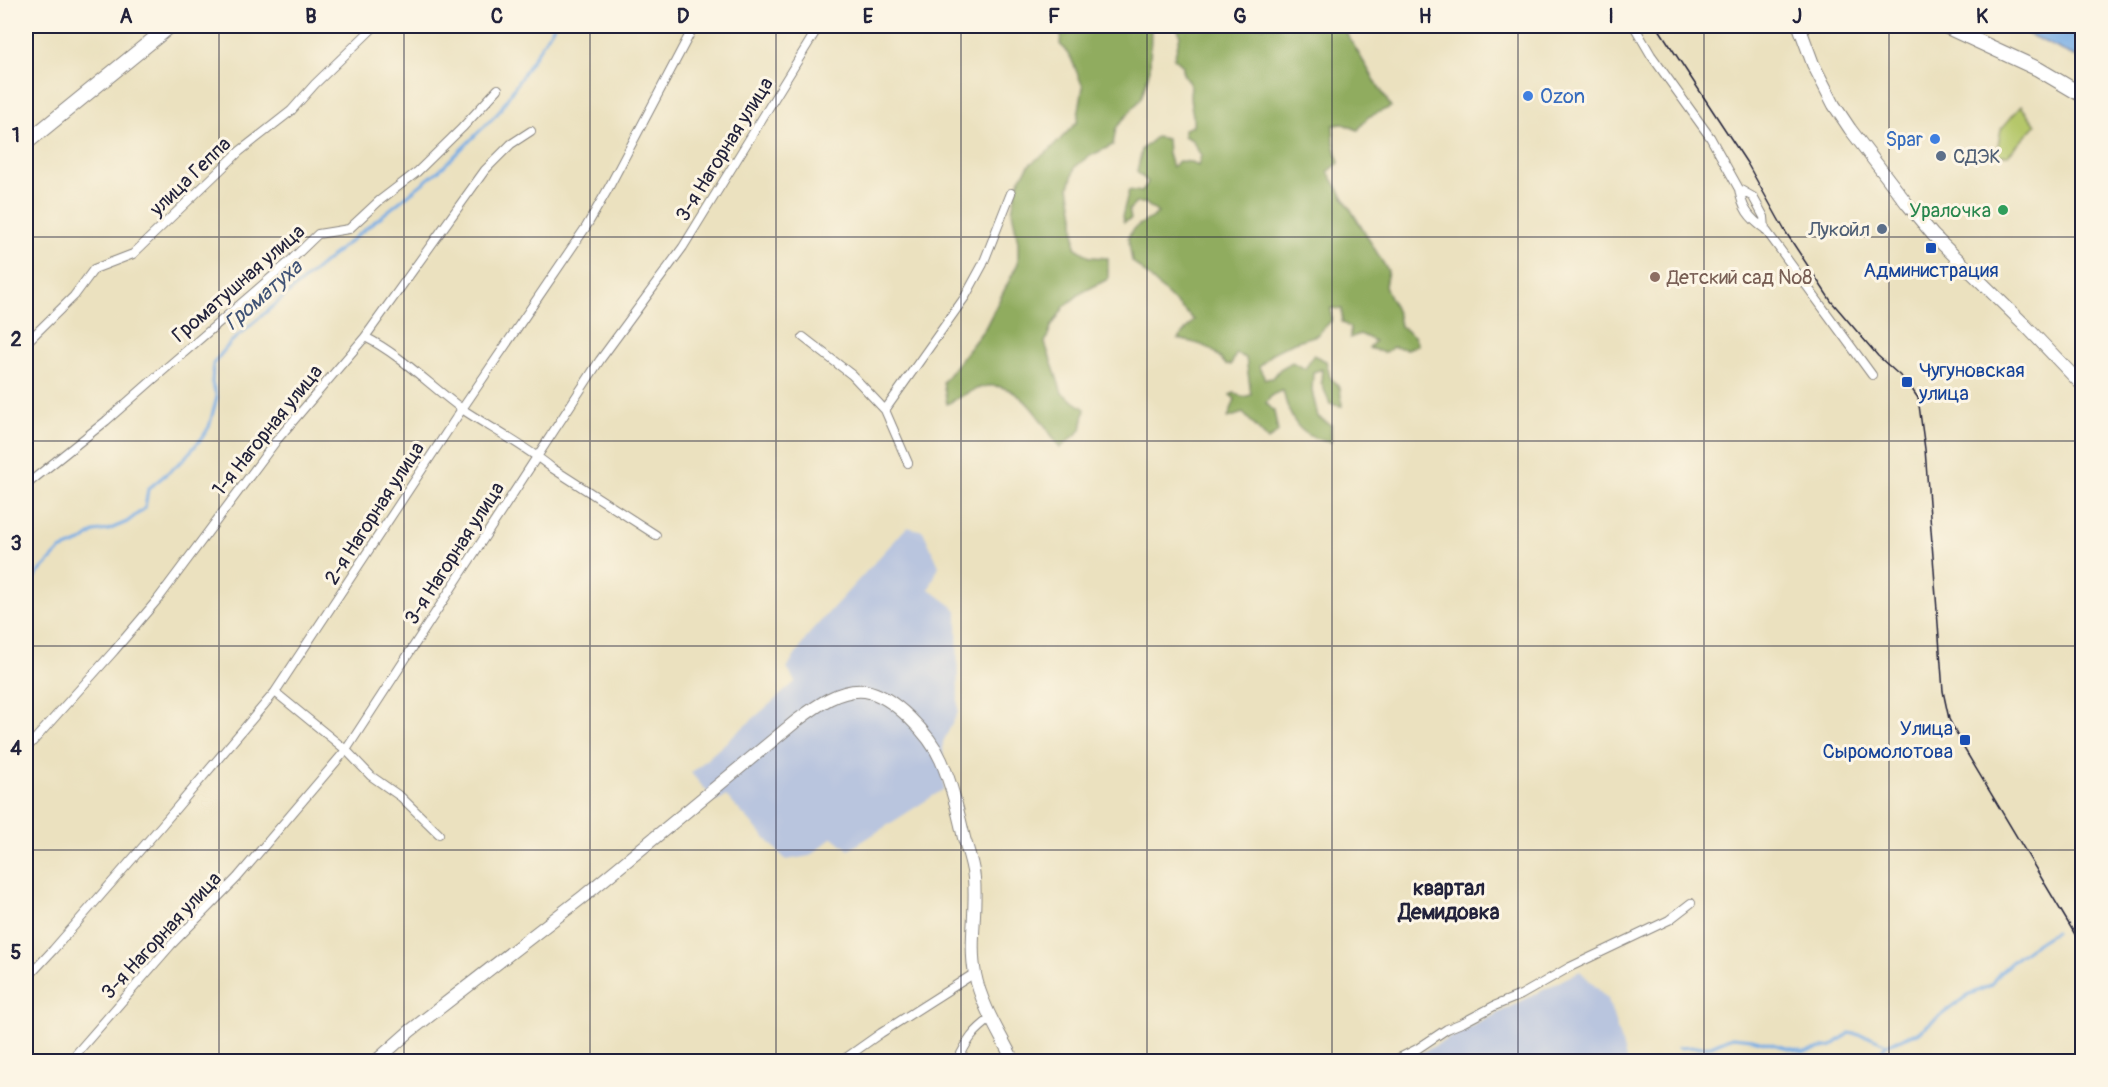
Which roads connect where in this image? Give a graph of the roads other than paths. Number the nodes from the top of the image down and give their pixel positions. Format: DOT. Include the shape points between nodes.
graph roads {
  1 [pos="170,26"];
  2 [pos="375,26"];
  3 [pos="694,26"];
  4 [pos="819,26"];
  5 [pos="1634,26"];
  6 [pos="1799,26"];
  7 [pos="1945,26"];
  8 [pos="498,89"];
  9 [pos="2082,95"];
  10 [pos="531,131"];
  11 [pos="26,143"];
  12 [pos="1011,193"];
  13 [pos="365,337"];
  14 [pos="803,337"];
  15 [pos="26,343"];
  16 [pos="1872,375"];
  17 [pos="2082,385"];
  18 [pos="462,409"];
  19 [pos="885,410"];
  20 [pos="537,455"];
  21 [pos="908,463"];
  22 [pos="26,485"];
  23 [pos="656,535"];
  24 [pos="274,692"];
  25 [pos="26,749"];
  26 [pos="346,750"];
  27 [pos="439,834"];
  28 [pos="1692,903"];
  29 [pos="975,973"];
  30 [pos="26,979"];
  31 [pos="992,1018"];
  32 [pos="69,1062"];
  33 [pos="375,1062"];
  34 [pos="840,1062"];
  35 [pos="957,1062"];
  36 [pos="1014,1062"];
  37 [pos="1391,1062"];
  1 -- 11 [label="main road"];
  2 -- 15 [label="street, улица Геппа" via="291,111 240,151 133,254 94,269 74,296"];
  3 -- 18 [label="street, 2-я Нагорная улица" via="586,227"];
  4 -- 20 [label="street, 3-я Нагорная улица" via="683,247 600,360"];
  5 -- 16 [label="street" via="1710,137 1739,189 1753,197 1764,217 1765,229"];
  6 -- 17 [label="main road" via="1834,105 1908,205"];
  7 -- 9 [label="main road" via="2038,69"];
  8 -- 22 [label="street, Громатушная улица" via="417,172 349,230 318,234 106,421"];
  10 -- 13 [label="street, 1-я Нагорная улица" via="511,144 485,170"];
  12 -- 19 [label="street" via="983,264 965,297"];
  13 -- 18 [label="street" via="387,348"];
  13 -- 25 [label="street, 1-я Нагорная улица" via="276,441 158,599"];
  14 -- 19 [label="street" via="852,375"];
  18 -- 20 [label="street"];
  18 -- 24 [label="street, 2-я Нагорная улица"];
  19 -- 21 [label="street"];
  20 -- 23 [label="street"];
  20 -- 26 [label="street, 3-я Нагорная улица"];
  24 -- 26 [label="street"];
  24 -- 30 [label="street, 2-я Нагорная улица"];
  26 -- 27 [label="street"];
  26 -- 32 [label="street, 3-я Нагорная улица" via="237,878 171,945"];
  28 -- 37 [label="street" via="1669,920 1569,967"];
  29 -- 31 [label="main road"];
  29 -- 33 [label="main road" via="974,876 940,758 921,730 894,705 864,691 848,692 832,697 795,722"];
  29 -- 34 [label="street"];
  31 -- 35 [label="street" via="967,1040"];
  31 -- 36 [label="main road"];
}
